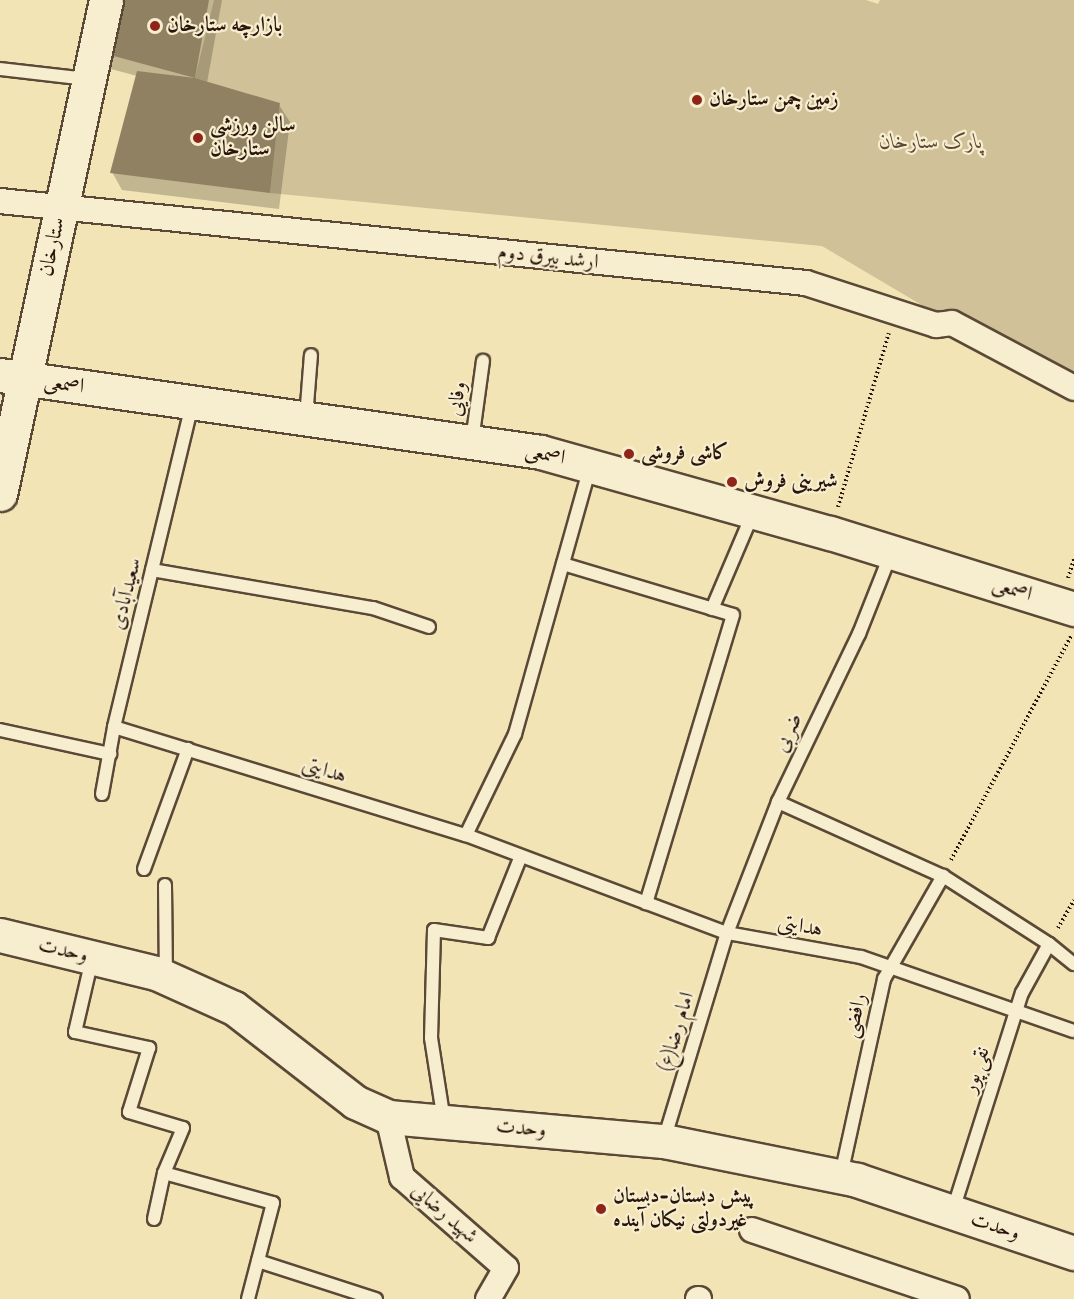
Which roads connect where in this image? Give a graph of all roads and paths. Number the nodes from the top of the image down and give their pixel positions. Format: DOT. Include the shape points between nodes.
graph roads {
  1 [pos="105,0"];
  2 [pos="0,69"];
  3 [pos="89,79"];
  4 [pos="0,201"];
  5 [pos="61,209"];
  6 [pos="896,312"];
  7 [pos="311,355"];
  8 [pos="483,361"];
  9 [pos="12,377"];
  10 [pos="1074,388"];
  11 [pos="193,403"];
  12 [pos="306,419"];
  13 [pos="471,442"];
  14 [pos="591,466"];
  15 [pos="0,494"];
  16 [pos="753,511"];
  17 [pos="830,533"];
  18 [pos="891,552"];
  19 [pos="563,564"];
  20 [pos="152,570"];
  21 [pos="712,609"];
  22 [pos="1074,609"];
  23 [pos="429,627"];
  24 [pos="1074,630"];
  25 [pos="114,727"];
  26 [pos="0,730"];
  27 [pos="188,749"];
  28 [pos="110,754"];
  29 [pos="102,794"];
  30 [pos="778,802"];
  31 [pos="466,835"];
  32 [pos="521,856"];
  33 [pos="144,869"];
  34 [pos="943,876"];
  35 [pos="165,885"];
  36 [pos="1074,900"];
  37 [pos="645,903"];
  38 [pos="727,933"];
  39 [pos="0,935"];
  40 [pos="1049,944"];
  41 [pos="93,958"];
  42 [pos="1074,964"];
  43 [pos="891,968"];
  44 [pos="166,977"];
  45 [pos="1016,1011"];
  46 [pos="1074,1031"];
  47 [pos="388,1117"];
  48 [pos="445,1122"];
  49 [pos="664,1142"];
  50 [pos="164,1173"];
  51 [pos="840,1177"];
  52 [pos="952,1212"];
  53 [pos="154,1219"];
  54 [pos="752,1230"];
  55 [pos="1074,1253"];
  56 [pos="258,1261"];
  57 [pos="910,1291"];
  58 [pos="248,1299"];
  59 [pos="376,1299"];
  60 [pos="488,1299"];
  61 [pos="957,1299"];
  1 -- 3 [label="street, ستارخان"];
  2 -- 3 [label="lane"];
  3 -- 5 [label="street, ستارخان"];
  4 -- 5 [label="street, ارشد بیرق دوم"];
  5 -- 6 [label="street, ارشد بیرق دوم" via="806,284"];
  5 -- 9 [label="street, ستارخان"];
  6 -- 10 [label="street, ارشد بیرق دوم" via="936,325 952,323"];
  6 -- 17 [label="path"];
  7 -- 12 [label="lane"];
  8 -- 13 [label="lane, وفایی"];
  9 -- 11 [label="street, اصمعی"];
  9 -- 15 [label="street, ستارخان"];
  11 -- 12 [label="street, اصمعی"];
  11 -- 20 [label="lane, سعیدآبادی"];
  12 -- 13 [label="street, اصمعی"];
  13 -- 14 [label="street, اصمعی" via="542,452"];
  14 -- 16 [label="street, اصمعی"];
  14 -- 19 [label="lane"];
  16 -- 17 [label="street, اصمعی"];
  16 -- 21 [label="lane"];
  17 -- 18 [label="street, اصمعی"];
  18 -- 22 [label="street, اصمعی"];
  18 -- 30 [label="lane, ضربی" via="859,633"];
  19 -- 21 [label="lane"];
  19 -- 31 [label="lane" via="515,734"];
  20 -- 23 [label="lane" via="373,608"];
  20 -- 25 [label="lane, سعیدآبادی"];
  21 -- 37 [label="lane" via="733,615"];
  24 -- 34 [label="path"];
  25 -- 27 [label="lane, هدایتی"];
  25 -- 28 [label="lane, سعیدآبادی"];
  26 -- 28 [label="lane"];
  27 -- 31 [label="lane, هدایتی"];
  27 -- 33 [label="lane"];
  28 -- 29 [label="lane, سعیدآبادی"];
  30 -- 34 [label="lane"];
  30 -- 38 [label="lane, ضربی"];
  31 -- 32 [label="lane, هدایتی"];
  32 -- 37 [label="lane, هدایتی"];
  32 -- 48 [label="lane" via="488,938 434,930 431,1038"];
  34 -- 40 [label="lane"];
  34 -- 43 [label="lane, رافضی"];
  35 -- 44 [label="lane"];
  36 -- 40 [label="path"];
  37 -- 38 [label="lane, هدایتی"];
  38 -- 43 [label="lane, هدایتی" via="861,957"];
  38 -- 49 [label="lane, امام رضا(ع)"];
  39 -- 41 [label="street, وحدت"];
  40 -- 42 [label="lane"];
  40 -- 45 [label="lane, نقی پور"];
  41 -- 44 [label="street, وحدت"];
  41 -- 50 [label="lane" via="75,1032 150,1048 129,1112 183,1128"];
  43 -- 45 [label="lane, هدایتی"];
  43 -- 51 [label="lane, رافضی" via="884,980"];
  44 -- 47 [label="street, وحدت" via="234,1008 355,1101"];
  45 -- 46 [label="lane, هدایتی"];
  45 -- 52 [label="lane, نقی پور"];
  47 -- 48 [label="street, وحدت"];
  47 -- 60 [label="street, شهید رضایی" via="402,1177 506,1268"];
  48 -- 49 [label="street, وحدت"];
  49 -- 51 [label="street, وحدت"];
  50 -- 53 [label="lane"];
  50 -- 56 [label="lane" via="273,1203"];
  51 -- 52 [label="street, وحدت"];
  52 -- 55 [label="street, وحدت"];
  54 -- 57 [label="street"];
  56 -- 58 [label="lane"];
  56 -- 59 [label="lane"];
  57 -- 61 [label="street"];
}
